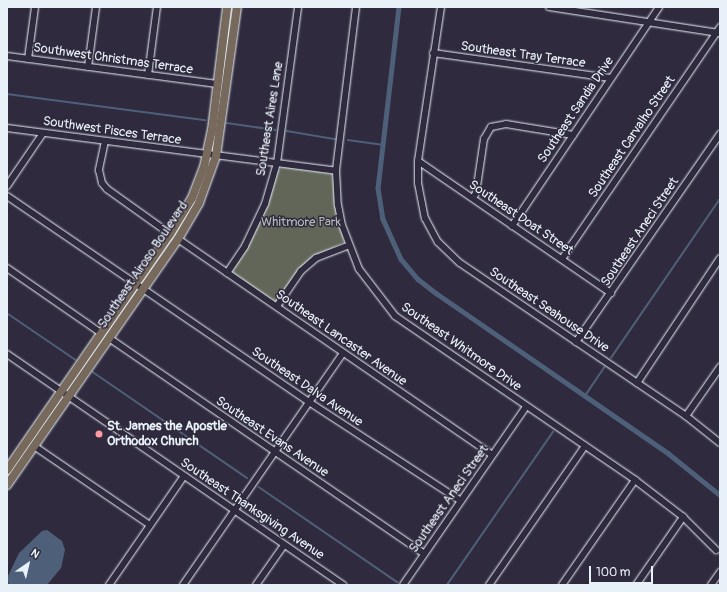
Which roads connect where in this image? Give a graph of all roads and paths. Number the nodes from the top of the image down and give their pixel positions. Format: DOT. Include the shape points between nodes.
graph roads {
  1 [pos="35,7"];
  2 [pos="96,7"];
  3 [pos="157,7"];
  4 [pos="227,7"];
  5 [pos="237,7"];
  6 [pos="298,7"];
  7 [pos="356,7"];
  8 [pos="441,7"];
  9 [pos="549,7"];
  10 [pos="660,7"];
  11 [pos="650,21"];
  12 [pos="719,31"];
  13 [pos="433,53"];
  14 [pos="221,55"];
  15 [pos="7,56"];
  16 [pos="230,56"];
  17 [pos="28,59"];
  18 [pos="88,67"];
  19 [pos="148,75"];
  20 [pos="610,78"];
  21 [pos="217,84"];
  22 [pos="7,128"];
  23 [pos="43,133"];
  24 [pos="720,134"];
  25 [pos="573,135"];
  26 [pos="105,141"];
  27 [pos="213,155"];
  28 [pos="418,161"];
  29 [pos="277,163"];
  30 [pos="336,171"];
  31 [pos="7,186"];
  32 [pos="7,196"];
  33 [pos="473,198"];
  34 [pos="512,226"];
  35 [pos="170,234"];
  36 [pos="178,239"];
  37 [pos="348,246"];
  38 [pos="720,258"];
  39 [pos="562,259"];
  40 [pos="7,268"];
  41 [pos="227,273"];
  42 [pos="139,286"];
  43 [pos="611,293"];
  44 [pos="277,306"];
  45 [pos="101,333"];
  46 [pos="109,338"];
  47 [pos="576,342"];
  48 [pos="343,353"];
  49 [pos="7,354"];
  50 [pos="720,367"];
  51 [pos="637,383"];
  52 [pos="61,391"];
  53 [pos="69,396"];
  54 [pos="309,402"];
  55 [pos="526,407"];
  56 [pos="686,416"];
  57 [pos="720,443"];
  58 [pos="34,446"];
  59 [pos="585,446"];
  60 [pos="274,452"];
  61 [pos="492,455"];
  62 [pos="7,470"];
  63 [pos="184,476"];
  64 [pos="635,480"];
  65 [pos="7,485"];
  66 [pos="460,502"];
  67 [pos="234,511"];
  68 [pos="683,517"];
  69 [pos="150,525"];
  70 [pos="284,545"];
  71 [pos="716,550"];
  72 [pos="424,554"];
  73 [pos="720,572"];
  74 [pos="334,579"];
  75 [pos="109,585"];
  76 [pos="183,585"];
  77 [pos="256,585"];
  78 [pos="330,585"];
  79 [pos="343,585"];
  80 [pos="403,585"];
  81 [pos="489,585"];
  82 [pos="562,585"];
  83 [pos="636,585"];
  84 [pos="711,585"];
  1 -- 17 [label="street"];
  2 -- 18 [label="street"];
  3 -- 19 [label="street"];
  4 -- 14 [label="main road, Southeast Airoso Boulevard"];
  5 -- 16 [label="main road, Southeast Airoso Boulevard"];
  6 -- 29 [label="street, Southeast Aires Lane"];
  7 -- 30 [label="street, Southeast Whitmore Drive"];
  8 -- 13 [label="street, Southeast Seahouse Drive"];
  9 -- 11 [label="street"];
  10 -- 11 [label="street, Southeast Sandia Drive"];
  11 -- 12 [label="street"];
  11 -- 20 [label="street, Southeast Sandia Drive"];
  12 -- 39 [label="street, Southeast Carvalho Street"];
  13 -- 20 [label="street, Southeast Tray Terrace"];
  13 -- 28 [label="street, Southeast Seahouse Drive"];
  14 -- 16 [label="main road"];
  14 -- 21 [label="main road, Southeast Airoso Boulevard"];
  15 -- 17 [label="street, Southwest Christmas Terrace"];
  16 -- 27 [label="main road, Southeast Airoso Boulevard"];
  17 -- 18 [label="street, Southwest Christmas Terrace"];
  18 -- 19 [label="street, Southwest Christmas Terrace"];
  19 -- 21 [label="street, Southwest Christmas Terrace"];
  20 -- 25 [label="street, Southeast Sandia Drive"];
  21 -- 27 [label="main road, Southeast Airoso Boulevard"];
  22 -- 23 [label="street, Southwest Pisces Terrace"];
  23 -- 26 [label="street, Southwest Pisces Terrace"];
  23 -- 31 [label="street"];
  24 -- 43 [label="street, Southeast Aneci Street"];
  25 -- 33 [label="street" via="502,124 488,130"];
  25 -- 34 [label="street, Southeast Sandia Drive"];
  26 -- 27 [label="street, Southwest Pisces Terrace"];
  26 -- 35 [label="street" via="99,170 102,183"];
  27 -- 29 [label="street, Southwest Pisces Terrace"];
  27 -- 35 [label="main road, Southeast Airoso Boulevard" via="192,198"];
  27 -- 36 [label="main road, Southeast Airoso Boulevard" via="199,203"];
  28 -- 33 [label="street, Southeast Doat Street"];
  28 -- 47 [label="street, Southeast Seahouse Drive" via="418,195 425,218 438,242 460,263"];
  29 -- 30 [label="street, Southwest Pisces Terrace"];
  29 -- 41 [label="street, Southeast Aires Lane" via="265,204 245,246"];
  30 -- 37 [label="street, Southeast Whitmore Drive" via="338,205"];
  32 -- 42 [label="street, Southeast Dalva Avenue"];
  33 -- 34 [label="street, Southeast Doat Street"];
  34 -- 39 [label="street, Southeast Doat Street"];
  35 -- 42 [label="main road, Southeast Airoso Boulevard"];
  36 -- 41 [label="street, Southeast Lancaster Avenue"];
  36 -- 42 [label="main road, Southeast Airoso Boulevard"];
  37 -- 44 [label="street" via="316,258 306,266"];
  37 -- 55 [label="street, Southeast Whitmore Drive" via="359,269 395,316"];
  38 -- 51 [label="street"];
  39 -- 43 [label="street, Southeast Doat Street"];
  40 -- 45 [label="street"];
  41 -- 44 [label="street, Southeast Lancaster Avenue"];
  42 -- 45 [label="main road, Southeast Airoso Boulevard"];
  42 -- 46 [label="main road, Southeast Airoso Boulevard"];
  42 -- 54 [label="street, Southeast Dalva Avenue"];
  43 -- 47 [label="street, Southeast Aneci Street"];
  44 -- 48 [label="street, Southeast Lancaster Avenue"];
  45 -- 52 [label="main road, Southeast Airoso Boulevard"];
  46 -- 53 [label="main road, Southeast Airoso Boulevard"];
  46 -- 60 [label="street, Southeast Evans Avenue"];
  47 -- 51 [label="street, Southeast Seahouse Drive"];
  48 -- 54 [label="street"];
  48 -- 61 [label="street, Southeast Lancaster Avenue"];
  49 -- 52 [label="street, Southeast Thanksgiving Avenue"];
  50 -- 56 [label="street"];
  51 -- 56 [label="street, Southeast Seahouse Drive"];
  52 -- 53 [label="street, Southeast Thanksgiving Avenue"];
  52 -- 62 [label="main road, Southeast Airoso Boulevard"];
  53 -- 58 [label="main road, Southeast Airoso Boulevard"];
  53 -- 63 [label="street, Southeast Thanksgiving Avenue"];
  54 -- 60 [label="street"];
  54 -- 66 [label="street, Southeast Dalva Avenue"];
  55 -- 59 [label="street, Southeast Whitmore Drive"];
  55 -- 61 [label="street, Southeast Aneci Street"];
  56 -- 57 [label="street, Southeast Seahouse Drive"];
  58 -- 65 [label="main road, Southeast Airoso Boulevard"];
  58 -- 69 [label="street"];
  59 -- 64 [label="street, Southeast Whitmore Drive"];
  59 -- 81 [label="street"];
  60 -- 67 [label="street"];
  60 -- 72 [label="street, Southeast Evans Avenue"];
  61 -- 66 [label="street, Southeast Aneci Street"];
  63 -- 67 [label="street, Southeast Thanksgiving Avenue"];
  63 -- 69 [label="street"];
  64 -- 68 [label="street, Southeast Whitmore Drive"];
  64 -- 82 [label="street"];
  66 -- 72 [label="street, Southeast Aneci Street"];
  67 -- 70 [label="street, Southeast Thanksgiving Avenue"];
  67 -- 76 [label="street"];
  68 -- 71 [label="street, Southeast Whitmore Drive"];
  68 -- 83 [label="street"];
  69 -- 75 [label="street"];
  70 -- 74 [label="street, Southeast Thanksgiving Avenue"];
  70 -- 77 [label="street"];
  72 -- 80 [label="street, Southeast Aneci Street"];
  73 -- 84 [label="street"];
  74 -- 78 [label="street"];
  74 -- 79 [label="street, Southeast Thanksgiving Avenue"];
}
